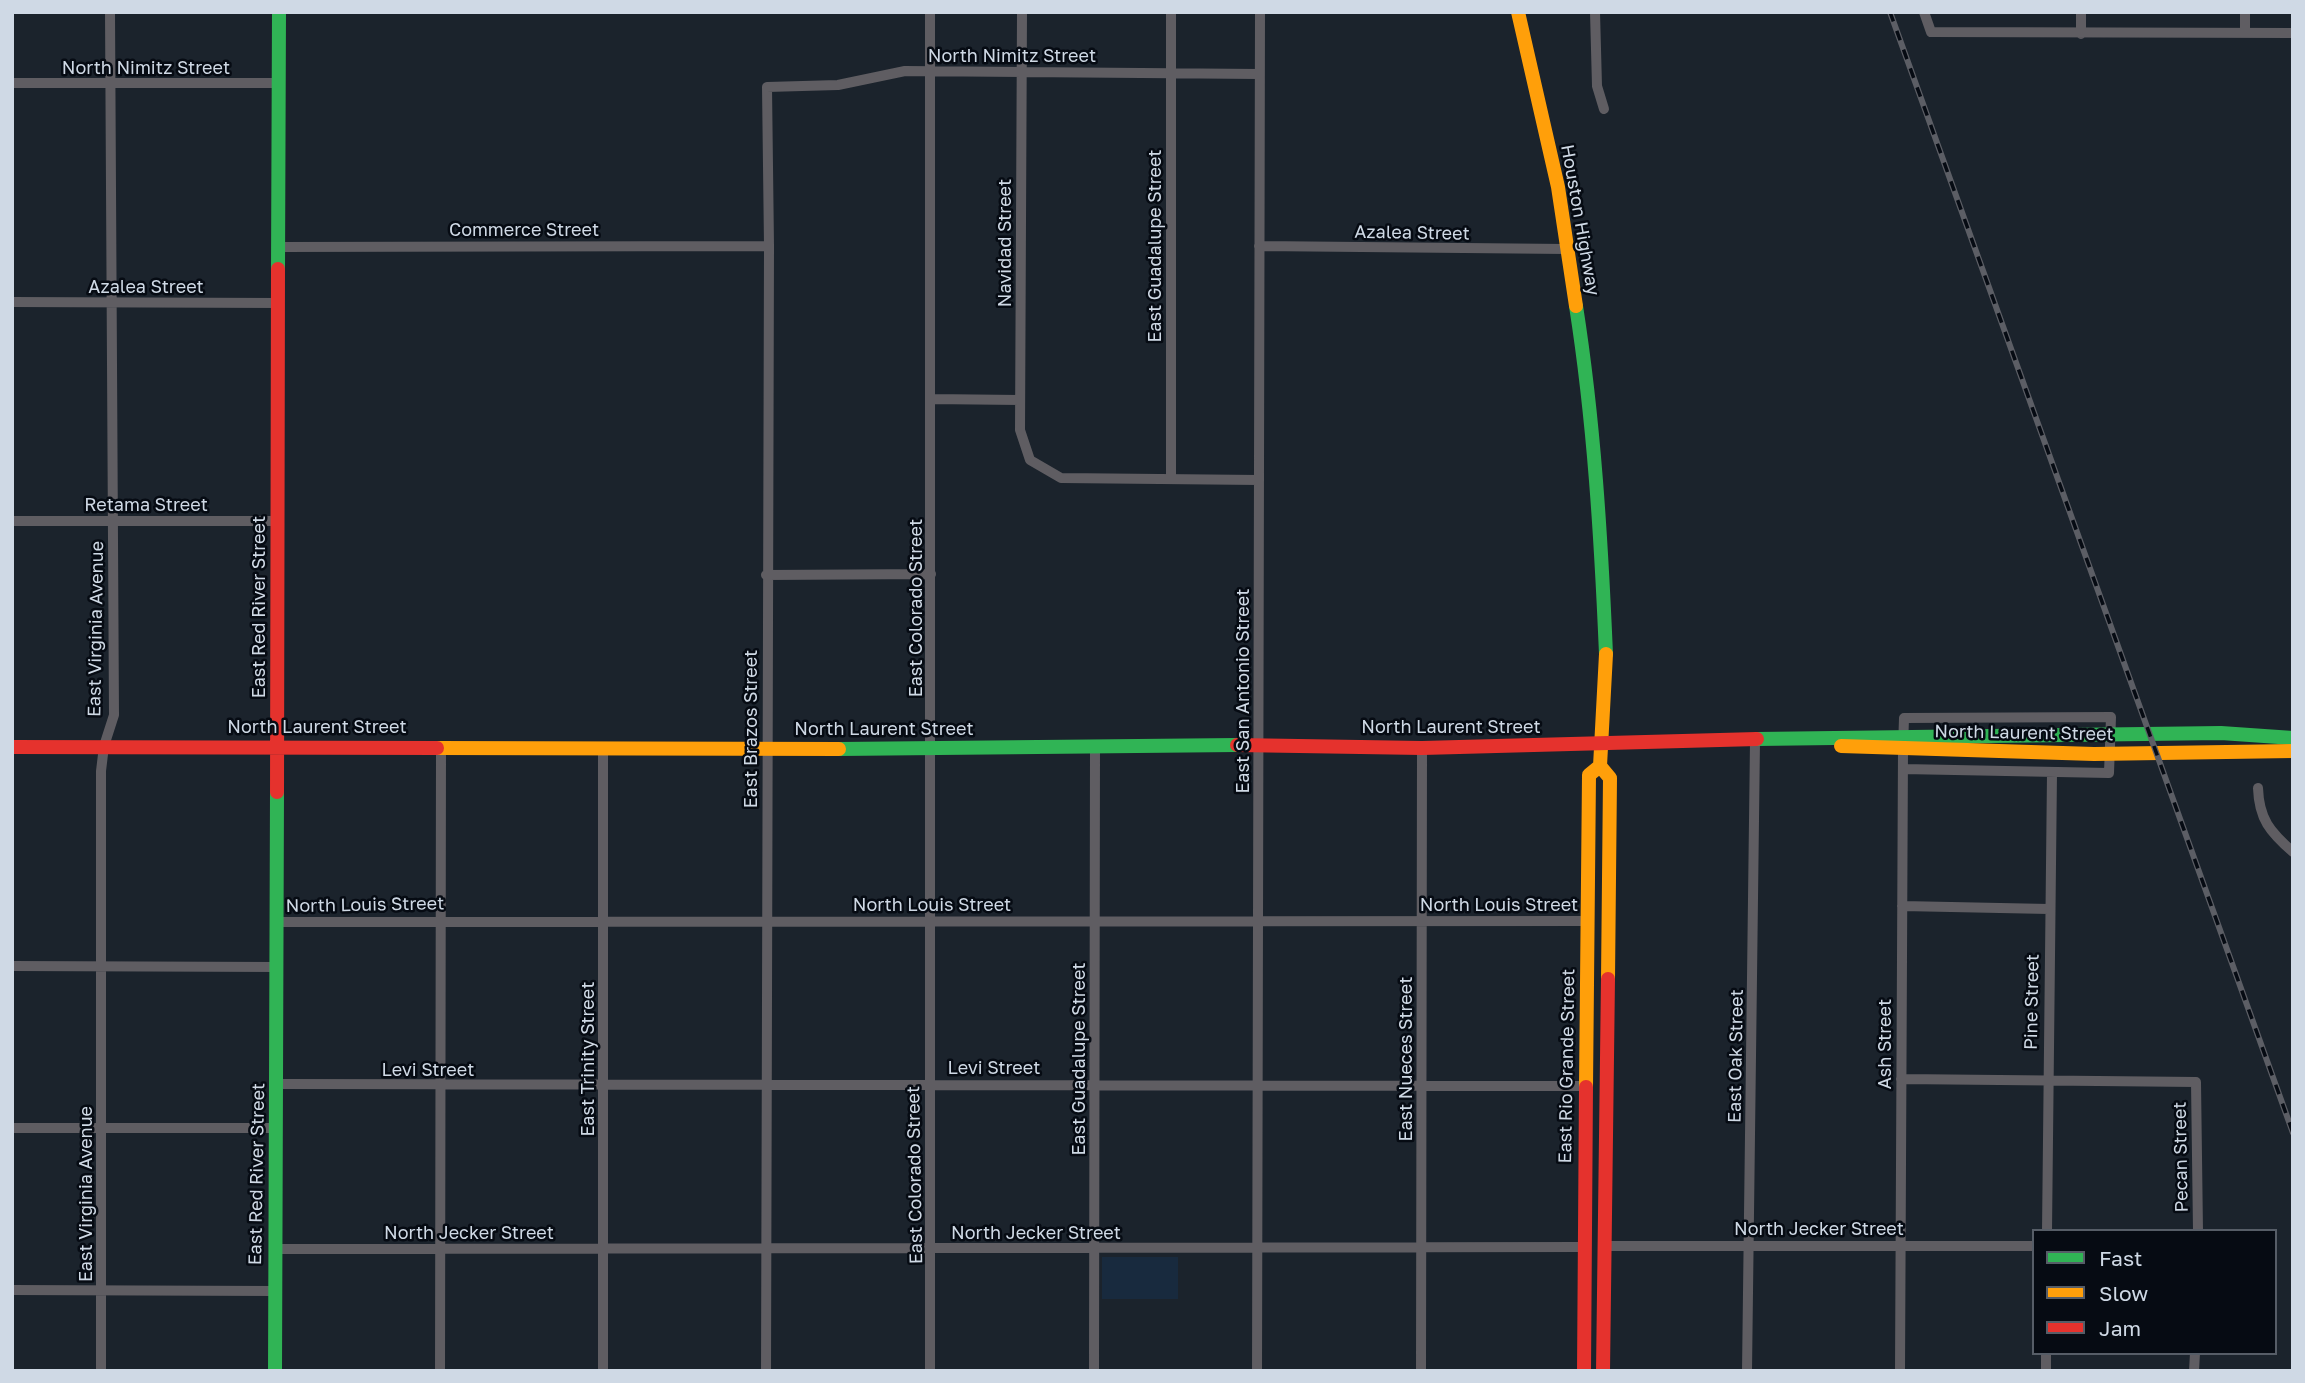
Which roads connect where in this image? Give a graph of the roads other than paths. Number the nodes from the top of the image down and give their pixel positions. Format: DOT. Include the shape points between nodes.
graph roads {
  1 [pos="110,12"];
  2 [pos="279,12"];
  3 [pos="930,12"];
  4 [pos="1022,12"];
  5 [pos="1171,12"];
  6 [pos="1259,12"];
  7 [pos="1517,12"];
  8 [pos="1595,12"];
  9 [pos="1924,12"];
  10 [pos="2081,12"];
  11 [pos="2245,12"];
  12 [pos="2245,33"];
  13 [pos="2293,33"];
  14 [pos="2081,34"];
  15 [pos="1023,71"];
  16 [pos="930,72"];
  17 [pos="1171,73"];
  18 [pos="1259,74"];
  19 [pos="12,83"];
  20 [pos="280,83"];
  21 [pos="110,84"];
  22 [pos="767,87"];
  23 [pos="1604,109"];
  24 [pos="769,246"];
  25 [pos="1259,246"];
  26 [pos="279,247"];
  27 [pos="1566,249"];
  28 [pos="113,302"];
  29 [pos="12,303"];
  30 [pos="279,303"];
  31 [pos="930,399"];
  32 [pos="1020,400"];
  33 [pos="1593,436"];
  34 [pos="1171,479"];
  35 [pos="1259,480"];
  36 [pos="112,520"];
  37 [pos="12,521"];
  38 [pos="279,521"];
  39 [pos="931,574"];
  40 [pos="766,575"];
  41 [pos="2293,738"];
  42 [pos="1755,741"];
  43 [pos="1903,742"];
  44 [pos="1601,744"];
  45 [pos="278,745"];
  46 [pos="1259,745"];
  47 [pos="104,746"];
  48 [pos="441,746"];
  49 [pos="12,747"];
  50 [pos="603,747"];
  51 [pos="1095,747"];
  52 [pos="766,748"];
  53 [pos="933,748"];
  54 [pos="1422,748"];
  55 [pos="2293,751"];
  56 [pos="1600,766"];
  57 [pos="1903,769"];
  58 [pos="2052,773"];
  59 [pos="2258,788"];
  60 [pos="2293,852"];
  61 [pos="1902,906"];
  62 [pos="2049,909"];
  63 [pos="440,920"];
  64 [pos="604,920"];
  65 [pos="1096,920"];
  66 [pos="1257,920"];
  67 [pos="931,921"];
  68 [pos="1422,921"];
  69 [pos="1588,921"];
  70 [pos="277,922"];
  71 [pos="768,922"];
  72 [pos="102,965"];
  73 [pos="12,967"];
  74 [pos="277,967"];
  75 [pos="1901,1079"];
  76 [pos="2047,1080"];
  77 [pos="277,1084"];
  78 [pos="768,1084"];
  79 [pos="930,1084"];
  80 [pos="1095,1084"];
  81 [pos="1423,1085"];
  82 [pos="440,1086"];
  83 [pos="604,1086"];
  84 [pos="1258,1086"];
  85 [pos="1586,1086"];
  86 [pos="12,1128"];
  87 [pos="277,1128"];
  88 [pos="102,1129"];
  89 [pos="2047,1229"];
  90 [pos="2198,1229"];
  91 [pos="1749,1245"];
  92 [pos="1900,1245"];
  93 [pos="2032,1245"];
  94 [pos="1605,1246"];
  95 [pos="1094,1248"];
  96 [pos="1257,1248"];
  97 [pos="1421,1248"];
  98 [pos="1585,1248"];
  99 [pos="276,1249"];
  100 [pos="441,1249"];
  101 [pos="603,1249"];
  102 [pos="767,1249"];
  103 [pos="932,1249"];
  104 [pos="12,1290"];
  105 [pos="102,1290"];
  106 [pos="275,1291"];
  107 [pos="1585,1369"];
  108 [pos="101,1371"];
  109 [pos="275,1371"];
  110 [pos="440,1371"];
  111 [pos="603,1371"];
  112 [pos="766,1371"];
  113 [pos="930,1371"];
  114 [pos="1094,1371"];
  115 [pos="1257,1371"];
  116 [pos="1421,1371"];
  117 [pos="1603,1371"];
  118 [pos="1748,1371"];
  119 [pos="1900,1371"];
  1 -- 21 [label="street, East Virginia Avenue"];
  2 -- 20 [label="main road, East Red River Street"];
  3 -- 16 [label="street, East Colorado Street"];
  4 -- 15 [label="street, Navidad Street"];
  5 -- 17 [label="street, East Guadalupe Street"];
  6 -- 18 [label="street, East San Antonio Street"];
  7 -- 27 [label="main road, Houston Highway" via="1558,187"];
  8 -- 23 [label="street" via="1597,86"];
  9 -- 14 [label="street" via="1931,32"];
  10 -- 14 [label="street"];
  11 -- 12 [label="street"];
  12 -- 13 [label="street"];
  12 -- 14 [label="street"];
  15 -- 16 [label="street, North Nimitz Street"];
  15 -- 17 [label="street, North Nimitz Street"];
  15 -- 32 [label="street, Navidad Street"];
  16 -- 22 [label="street, North Nimitz Street" via="888,72 838,85"];
  16 -- 31 [label="street, East Colorado Street"];
  17 -- 18 [label="street, North Nimitz Street"];
  17 -- 34 [label="street, East Guadalupe Street"];
  18 -- 25 [label="street, East San Antonio Street"];
  19 -- 21 [label="street, North Nimitz Street"];
  20 -- 21 [label="street, North Nimitz Street"];
  20 -- 26 [label="main road, East Red River Street"];
  21 -- 28 [label="street, East Virginia Avenue"];
  22 -- 24 [label="street, East Brazos Street"];
  24 -- 26 [label="street, Commerce Street"];
  24 -- 40 [label="street, East Brazos Street"];
  25 -- 27 [label="street, Azalea Street"];
  25 -- 35 [label="street, East San Antonio Street"];
  26 -- 30 [label="main road, East Red River Street"];
  27 -- 33 [label="main road, Houston Highway"];
  28 -- 29 [label="street, Azalea Street"];
  28 -- 30 [label="street, Azalea Street"];
  28 -- 36 [label="street, East Virginia Avenue"];
  30 -- 38 [label="main road, East Red River Street"];
  31 -- 32 [label="street"];
  31 -- 39 [label="street, East Colorado Street"];
  32 -- 34 [label="street, Navidad Street" via="1023,447 1040,468 1061,478"];
  33 -- 44 [label="main road, East Rio Grande Street" via="1606,667"];
  34 -- 35 [label="street"];
  35 -- 46 [label="street, East San Antonio Street"];
  36 -- 37 [label="street, Retama Street"];
  36 -- 38 [label="street, Retama Street"];
  36 -- 47 [label="street, East Virginia Avenue" via="114,715"];
  38 -- 45 [label="main road, East Red River Street"];
  39 -- 40 [label="street"];
  39 -- 53 [label="street, East Colorado Street"];
  40 -- 52 [label="street, East Brazos Street"];
  41 -- 43 [label="main road, North Laurent Street" via="2221,733"];
  42 -- 43 [label="main road, North Laurent Street"];
  42 -- 44 [label="main road, North Laurent Street"];
  42 -- 91 [label="street, East Oak Street"];
  43 -- 55 [label="main road, North Laurent Street" via="2121,754"];
  43 -- 57 [label="street, Ash Street"];
  43 -- 58 [label="street, Ash Street" via="1904,718 2111,717 2109,773"];
  44 -- 54 [label="main road, North Laurent Street"];
  44 -- 56 [label="main road, East Rio Grande Street"];
  45 -- 47 [label="main road, North Laurent Street"];
  45 -- 48 [label="main road, North Laurent Street"];
  45 -- 70 [label="main road, East Red River Street"];
  46 -- 51 [label="main road, North Laurent Street"];
  46 -- 54 [label="main road, North Laurent Street"];
  46 -- 66 [label="street, East San Antonio Street"];
  47 -- 49 [label="main road, North Laurent Street"];
  47 -- 72 [label="street, East Virginia Avenue"];
  48 -- 50 [label="main road, North Laurent Street"];
  48 -- 63 [label="street"];
  50 -- 52 [label="main road, North Laurent Street"];
  50 -- 64 [label="street, East Trinity Street"];
  51 -- 53 [label="main road, North Laurent Street"];
  51 -- 65 [label="street, East Guadalupe Street"];
  52 -- 53 [label="main road, North Laurent Street"];
  52 -- 71 [label="street, East Brazos Street"];
  53 -- 67 [label="street, East Colorado Street"];
  54 -- 68 [label="street, East Nueces Street"];
  56 -- 69 [label="main road, East Rio Grande Street" via="1589,775"];
  56 -- 94 [label="main road, East Rio Grande Street" via="1610,778"];
  57 -- 58 [label="street"];
  57 -- 61 [label="street, Ash Street"];
  58 -- 62 [label="street, Pine Street"];
  59 -- 60 [label="street" via="2265,825"];
  61 -- 62 [label="street"];
  61 -- 75 [label="street, Ash Street"];
  62 -- 76 [label="street, Pine Street"];
  63 -- 64 [label="street, North Louis Street"];
  63 -- 70 [label="street, North Louis Street"];
  63 -- 82 [label="street"];
  64 -- 71 [label="street, North Louis Street"];
  64 -- 83 [label="street, East Trinity Street"];
  65 -- 66 [label="street, North Louis Street"];
  65 -- 67 [label="street, North Louis Street"];
  65 -- 80 [label="street, East Guadalupe Street"];
  66 -- 68 [label="street, North Louis Street"];
  66 -- 84 [label="street, East San Antonio Street"];
  67 -- 71 [label="street, North Louis Street"];
  67 -- 79 [label="street, East Colorado Street"];
  68 -- 69 [label="street, North Louis Street"];
  68 -- 81 [label="street, East Nueces Street"];
  69 -- 85 [label="main road, East Rio Grande Street"];
  70 -- 74 [label="main road, East Red River Street"];
  71 -- 78 [label="street, East Brazos Street"];
  72 -- 73 [label="street"];
  72 -- 74 [label="street"];
  72 -- 88 [label="street, East Virginia Avenue"];
  74 -- 77 [label="main road, East Red River Street"];
  75 -- 76 [label="street"];
  75 -- 92 [label="street, Ash Street"];
  76 -- 89 [label="street, Pine Street"];
  76 -- 90 [label="street, Pecan Street" via="2196,1082"];
  77 -- 82 [label="street, Levi Street"];
  77 -- 87 [label="main road, East Red River Street"];
  78 -- 79 [label="street, Levi Street"];
  78 -- 83 [label="street, Levi Street"];
  78 -- 102 [label="street, East Brazos Street"];
  79 -- 80 [label="street, Levi Street"];
  79 -- 103 [label="street, East Colorado Street"];
  80 -- 84 [label="street, Levi Street"];
  80 -- 95 [label="street, East Guadalupe Street"];
  81 -- 84 [label="street, Levi Street"];
  81 -- 85 [label="street, Levi Street"];
  81 -- 97 [label="street, East Nueces Street"];
  82 -- 83 [label="street, Levi Street"];
  82 -- 100 [label="street"];
  83 -- 101 [label="street, East Trinity Street"];
  84 -- 96 [label="street, East San Antonio Street"];
  85 -- 98 [label="main road, East Rio Grande Street"];
  86 -- 88 [label="street"];
  87 -- 88 [label="street"];
  87 -- 99 [label="main road, East Red River Street"];
  88 -- 105 [label="street, East Virginia Avenue"];
  91 -- 92 [label="street, North Jecker Street"];
  91 -- 94 [label="street, North Jecker Street"];
  91 -- 118 [label="street, East Oak Street"];
  92 -- 93 [label="street, North Jecker Street"];
  92 -- 119 [label="street, Ash Street"];
  94 -- 117 [label="main road, East Rio Grande Street"];
  95 -- 96 [label="street, North Jecker Street"];
  95 -- 103 [label="street, North Jecker Street"];
  95 -- 114 [label="street, East Guadalupe Street"];
  96 -- 97 [label="street, North Jecker Street"];
  96 -- 115 [label="street, East San Antonio Street"];
  97 -- 98 [label="street, North Jecker Street"];
  97 -- 116 [label="street, East Nueces Street"];
  98 -- 107 [label="main road, East Rio Grande Street"];
  99 -- 100 [label="street, North Jecker Street"];
  99 -- 106 [label="main road, East Red River Street"];
  100 -- 101 [label="street, North Jecker Street"];
  100 -- 110 [label="street"];
  101 -- 102 [label="street, North Jecker Street"];
  101 -- 111 [label="street, East Trinity Street"];
  102 -- 103 [label="street, North Jecker Street"];
  102 -- 112 [label="street, East Brazos Street"];
  103 -- 113 [label="street, East Colorado Street"];
  104 -- 105 [label="street"];
  105 -- 106 [label="street"];
  105 -- 108 [label="street, East Virginia Avenue"];
  106 -- 109 [label="main road, East Red River Street"];
}
